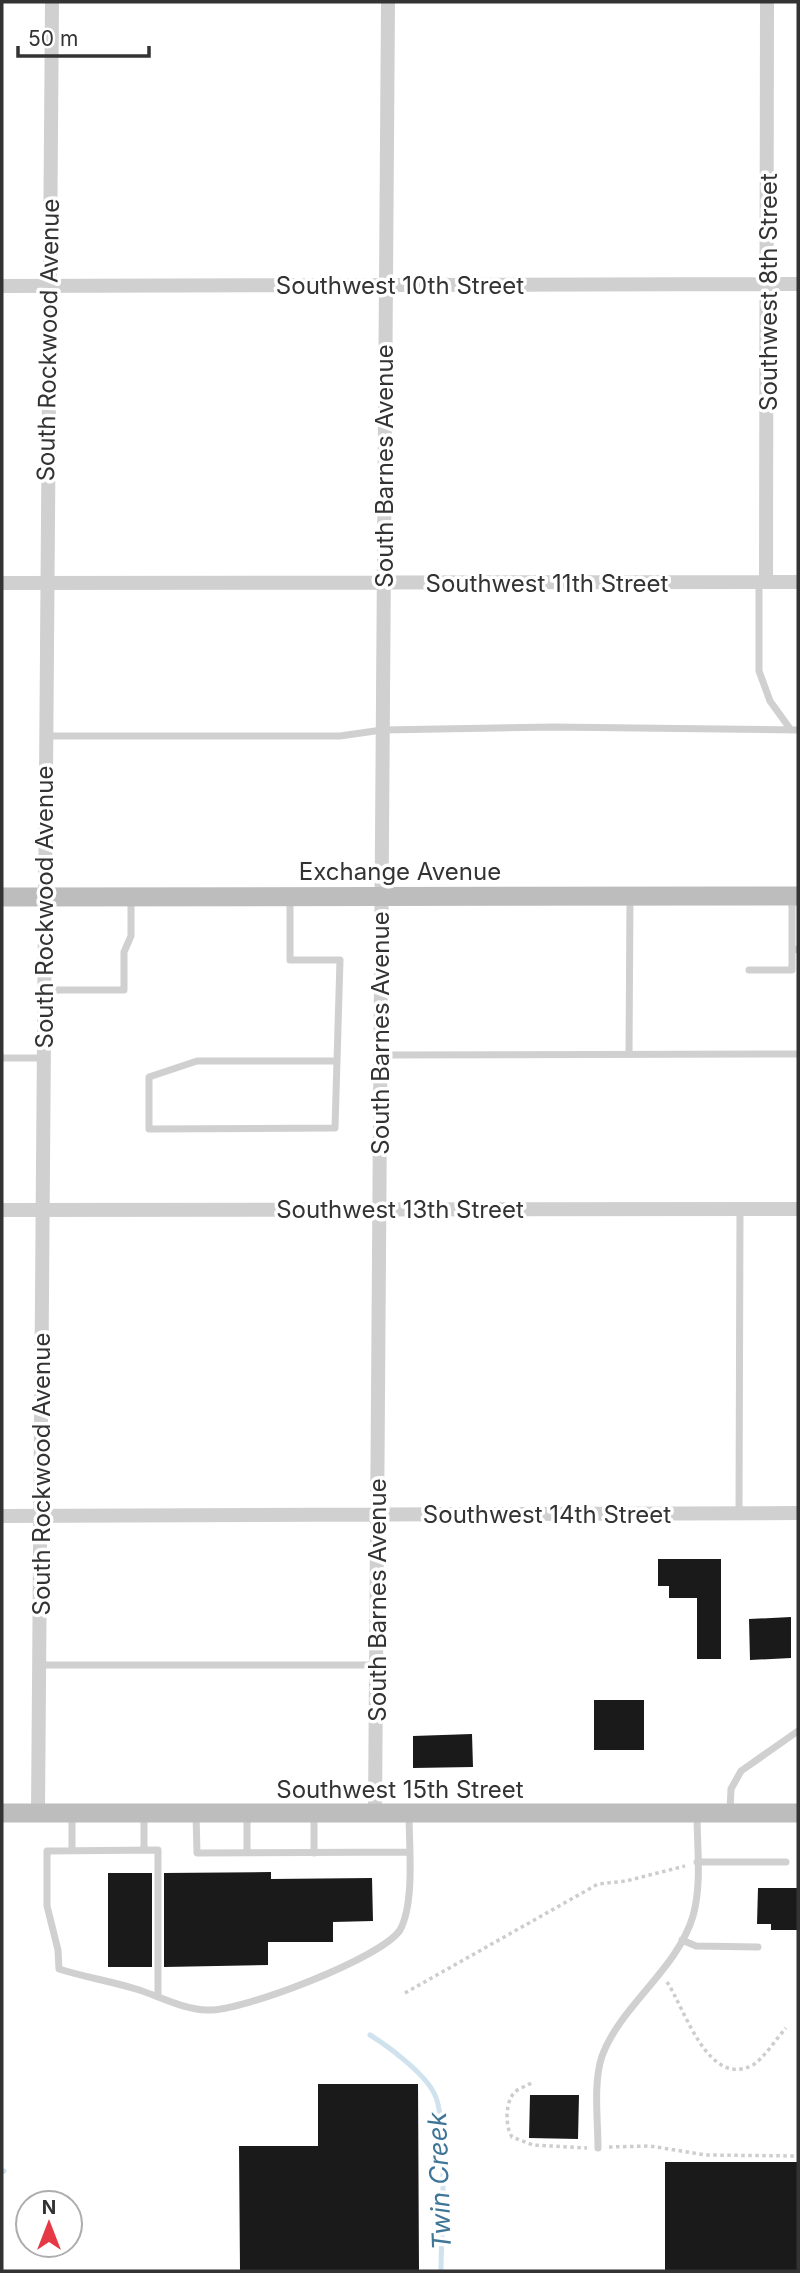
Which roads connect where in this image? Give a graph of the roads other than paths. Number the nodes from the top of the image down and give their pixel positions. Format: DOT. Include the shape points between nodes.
graph roads {
  1 [pos="52,2"];
  2 [pos="388,2"];
  3 [pos="767,2"];
  4 [pos="385,284"];
  5 [pos="769,284"];
  6 [pos="798,284"];
  7 [pos="2,286"];
  8 [pos="48,286"];
  9 [pos="762,582"];
  10 [pos="798,582"];
  11 [pos="2,583"];
  12 [pos="46,583"];
  13 [pos="383,583"];
  14 [pos="382,730"];
  15 [pos="795,730"];
  16 [pos="45,736"];
  17 [pos="131,896"];
  18 [pos="290,896"];
  19 [pos="380,896"];
  20 [pos="629,896"];
  21 [pos="795,896"];
  22 [pos="2,897"];
  23 [pos="44,897"];
  24 [pos="795,949"];
  25 [pos="749,970"];
  26 [pos="795,970"];
  27 [pos="43,990"];
  28 [pos="629,1054"];
  29 [pos="798,1054"];
  30 [pos="379,1055"];
  31 [pos="2,1058"];
  32 [pos="44,1058"];
  33 [pos="335,1061"];
  34 [pos="380,1209"];
  35 [pos="740,1209"];
  36 [pos="798,1209"];
  37 [pos="2,1210"];
  38 [pos="43,1210"];
  39 [pos="739,1513"];
  40 [pos="378,1514"];
  41 [pos="798,1514"];
  42 [pos="2,1516"];
  43 [pos="41,1516"];
  44 [pos="39,1665"];
  45 [pos="377,1665"];
  46 [pos="798,1731"];
  47 [pos="2,1813"];
  48 [pos="38,1813"];
  49 [pos="72,1813"];
  50 [pos="144,1813"];
  51 [pos="196,1813"];
  52 [pos="247,1813"];
  53 [pos="314,1813"];
  54 [pos="376,1813"];
  55 [pos="410,1813"];
  56 [pos="798,1813"];
  57 [pos="697,1814"];
  58 [pos="730,1814"];
  59 [pos="144,1850"];
  60 [pos="72,1851"];
  61 [pos="409,1852"];
  62 [pos="247,1853"];
  63 [pos="314,1853"];
  64 [pos="697,1862"];
  65 [pos="786,1862"];
  66 [pos="682,1940"];
  67 [pos="758,1947"];
  68 [pos="158,1996"];
  69 [pos="598,2148"];
  1 -- 8 [label="street, South Rockwood Avenue"];
  2 -- 4 [label="street, South Barnes Avenue"];
  3 -- 5 [label="street, Southwest 8th Street"];
  4 -- 5 [label="street, Southwest 10th Street"];
  4 -- 8 [label="street, Southwest 10th Street"];
  4 -- 13 [label="street, South Barnes Avenue"];
  5 -- 6 [label="street, Southwest 10th Street"];
  5 -- 9 [label="street, Southwest 8th Street"];
  7 -- 8 [label="street, Southwest 10th Street"];
  8 -- 12 [label="street, South Rockwood Avenue"];
  9 -- 10 [label="street, Southwest 11th Street"];
  9 -- 13 [label="street, Southwest 11th Street"];
  9 -- 15 [label="lane" via="759,671 770,701"];
  11 -- 12 [label="street, Southwest 11th Street"];
  12 -- 13 [label="street, Southwest 11th Street"];
  12 -- 16 [label="street, South Rockwood Avenue"];
  13 -- 14 [label="street, South Barnes Avenue"];
  14 -- 15 [label="lane"];
  14 -- 16 [label="lane" via="340,736"];
  14 -- 19 [label="street, South Barnes Avenue"];
  16 -- 23 [label="street, South Rockwood Avenue"];
  17 -- 18 [label="main road, Exchange Avenue"];
  17 -- 23 [label="main road, Exchange Avenue"];
  17 -- 27 [label="lane" via="124,990"];
  18 -- 19 [label="main road, Exchange Avenue"];
  18 -- 33 [label="lane" via="290,960 340,960"];
  19 -- 20 [label="main road, Exchange Avenue"];
  19 -- 30 [label="street, South Barnes Avenue"];
  20 -- 21 [label="main road, Exchange Avenue"];
  20 -- 28 [label="lane"];
  21 -- 24 [label="lane"];
  22 -- 23 [label="main road, Exchange Avenue"];
  23 -- 27 [label="street, South Rockwood Avenue"];
  24 -- 26 [label="lane"];
  25 -- 26 [label="lane"];
  27 -- 32 [label="street, South Rockwood Avenue"];
  28 -- 29 [label="lane"];
  28 -- 30 [label="lane"];
  30 -- 34 [label="street, South Barnes Avenue"];
  31 -- 32 [label="lane"];
  32 -- 38 [label="street, South Rockwood Avenue"];
  33 -- 33 [label="lane" via="335,1128 149,1129 149,1077 198,1061"];
  34 -- 35 [label="street, Southwest 13th Street"];
  34 -- 38 [label="street, Southwest 13th Street"];
  34 -- 40 [label="street, South Barnes Avenue"];
  35 -- 36 [label="street, Southwest 13th Street"];
  35 -- 39 [label="lane"];
  37 -- 38 [label="street, Southwest 13th Street"];
  38 -- 43 [label="street, South Rockwood Avenue"];
  39 -- 40 [label="street, Southwest 14th Street"];
  39 -- 41 [label="street, Southwest 14th Street"];
  40 -- 43 [label="street, Southwest 14th Street"];
  40 -- 45 [label="street, South Barnes Avenue"];
  42 -- 43 [label="street, Southwest 14th Street"];
  43 -- 44 [label="street, South Rockwood Avenue"];
  44 -- 45 [label="lane"];
  44 -- 48 [label="street, South Rockwood Avenue"];
  45 -- 54 [label="street, South Barnes Avenue"];
  46 -- 58 [label="lane" via="741,1771 731,1789"];
  47 -- 48 [label="main road, Southwest 15th Street"];
  48 -- 49 [label="main road, Southwest 15th Street"];
  49 -- 50 [label="main road, Southwest 15th Street"];
  49 -- 60 [label="lane"];
  50 -- 51 [label="main road, Southwest 15th Street"];
  50 -- 59 [label="lane"];
  51 -- 52 [label="main road, Southwest 15th Street"];
  51 -- 62 [label="lane" via="197,1853"];
  52 -- 53 [label="main road, Southwest 15th Street"];
  52 -- 62 [label="lane"];
  53 -- 54 [label="main road, Southwest 15th Street"];
  53 -- 63 [label="lane"];
  54 -- 55 [label="main road, Southwest 15th Street"];
  55 -- 57 [label="main road, Southwest 15th Street"];
  55 -- 61 [label="lane"];
  56 -- 58 [label="main road, Southwest 15th Street"];
  57 -- 58 [label="main road, Southwest 15th Street"];
  57 -- 64 [label="lane"];
  59 -- 60 [label="lane"];
  59 -- 68 [label="lane" via="158,1850"];
  60 -- 68 [label="lane" via="47,1851 47,1906 58,1969"];
  61 -- 63 [label="lane"];
  61 -- 68 [label="lane" via="401,1928 379,1949 313,1979 224,2010 177,2005"];
  62 -- 63 [label="lane"];
  64 -- 65 [label="lane"];
  64 -- 66 [label="lane" via="697,1893"];
  66 -- 67 [label="lane" via="696,1946"];
  66 -- 69 [label="lane" via="611,2038 601,2059"];
}
